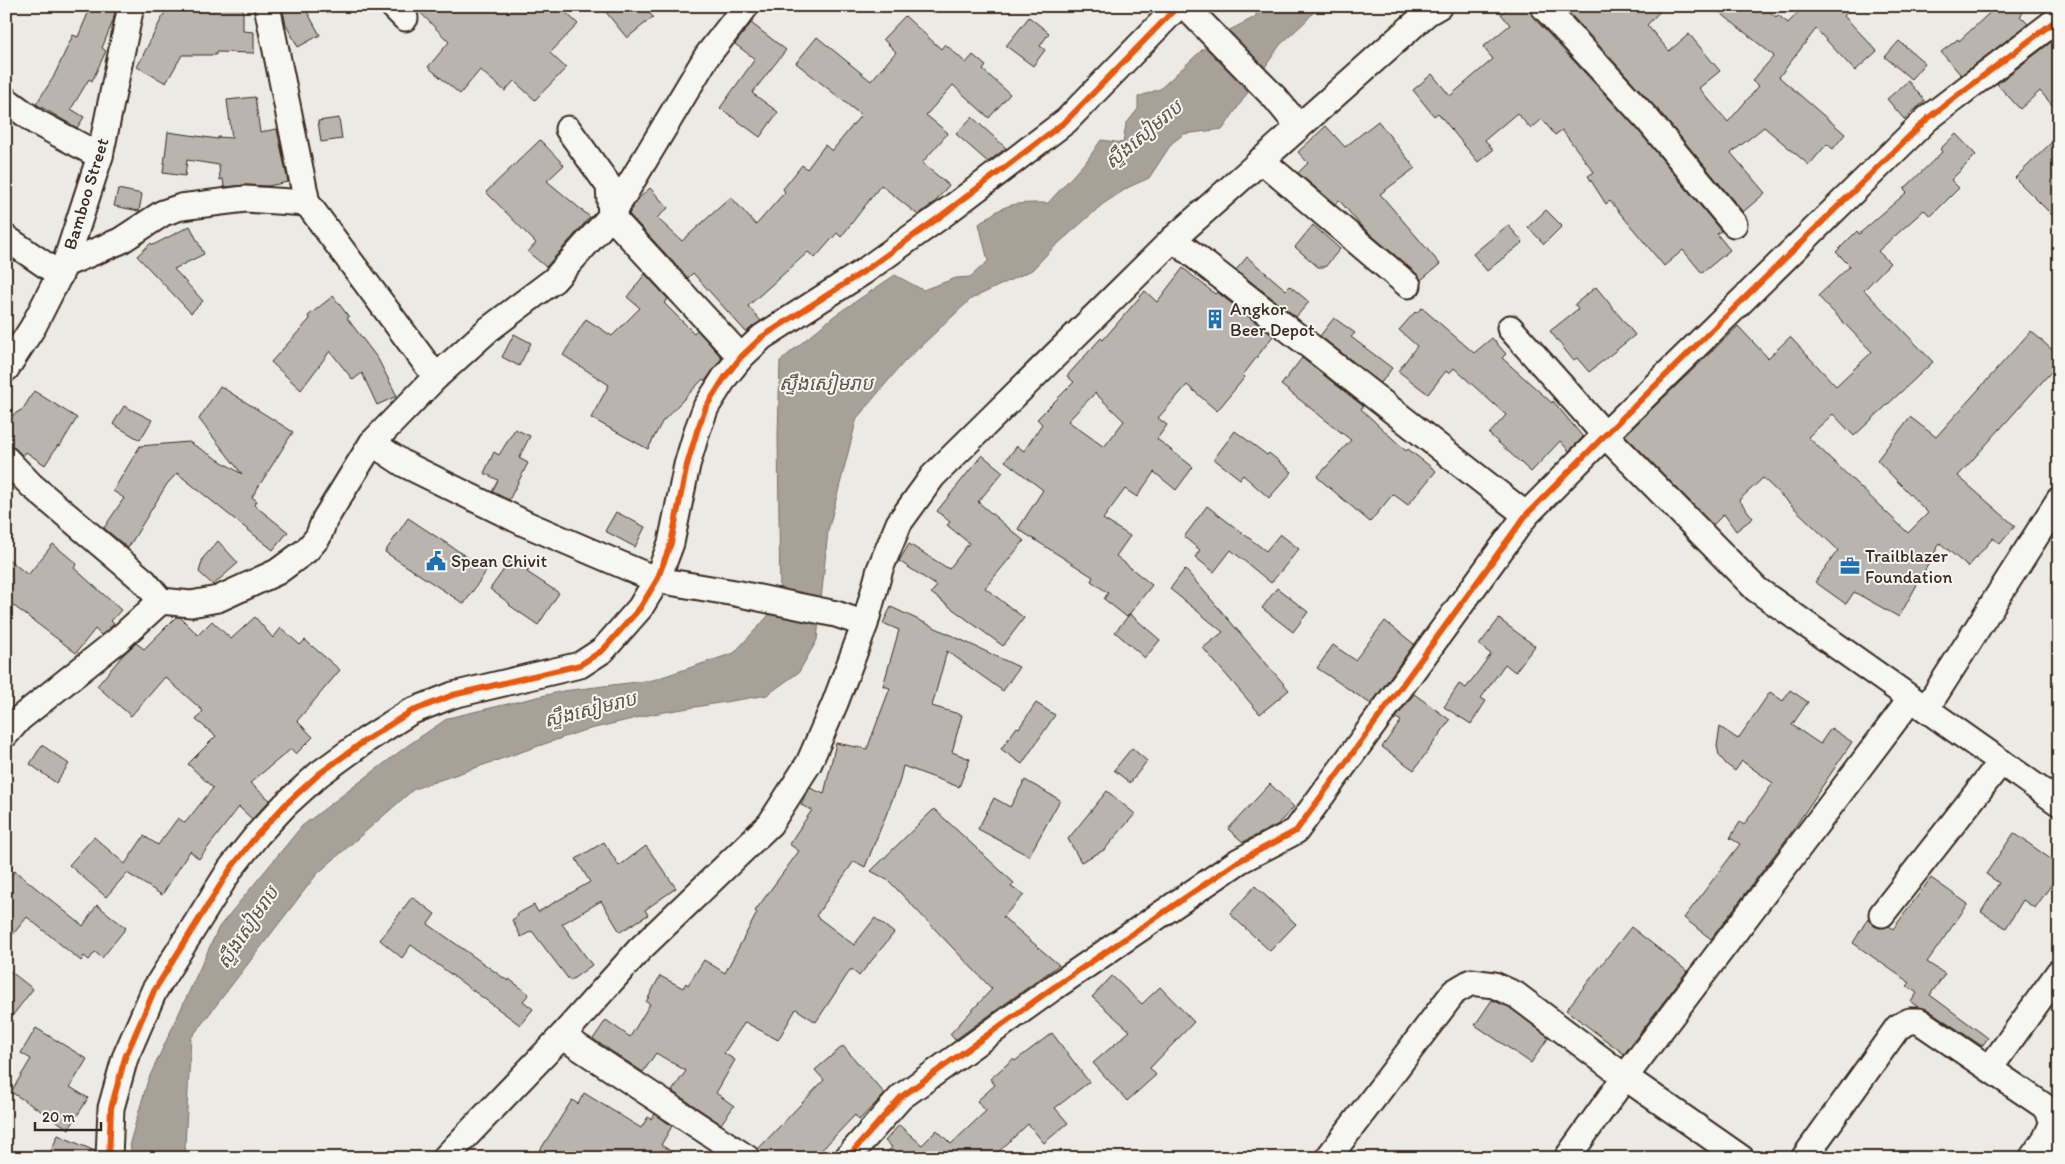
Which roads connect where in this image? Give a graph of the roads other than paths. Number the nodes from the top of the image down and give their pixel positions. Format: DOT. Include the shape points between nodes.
graph roads {
  1 [pos="131,6"];
  2 [pos="267,6"];
  3 [pos="746,6"];
  4 [pos="1439,6"];
  5 [pos="1543,6"];
  6 [pos="1187,11"];
  7 [pos="2059,18"];
  8 [pos="6,100"];
  9 [pos="1299,127"];
  10 [pos="568,129"];
  11 [pos="100,156"];
  12 [pos="1261,160"];
  13 [pos="307,203"];
  14 [pos="611,216"];
  15 [pos="1734,224"];
  16 [pos="6,238"];
  17 [pos="1173,239"];
  18 [pos="63,269"];
  19 [pos="1408,285"];
  20 [pos="1510,328"];
  21 [pos="741,357"];
  22 [pos="6,369"];
  23 [pos="436,377"];
  24 [pos="1605,435"];
  25 [pos="372,443"];
  26 [pos="6,459"];
  27 [pos="2059,500"];
  28 [pos="1526,515"];
  29 [pos="657,580"];
  30 [pos="161,601"];
  31 [pos="865,624"];
  32 [pos="1918,704"];
  33 [pos="6,734"];
  34 [pos="2000,762"];
  35 [pos="2059,803"];
  36 [pos="1882,914"];
  37 [pos="2059,972"];
  38 [pos="562,1036"];
  39 [pos="1990,1068"];
  40 [pos="1625,1077"];
  41 [pos="109,1158"];
  42 [pos="446,1158"];
  43 [pos="748,1158"];
  44 [pos="846,1158"];
  45 [pos="1328,1158"];
  46 [pos="1566,1158"];
  47 [pos="1741,1158"];
  48 [pos="1804,1158"];
  49 [pos="2032,1158"];
  1 -- 11 [label="street, Bamboo Street"];
  2 -- 13 [label="street"];
  3 -- 14 [label="street" via="707,56"];
  4 -- 9 [label="street" via="1426,13"];
  5 -- 15 [label="street" via="1648,120"];
  6 -- 9 [label="street" via="1276,99"];
  6 -- 21 [label="street" via="1066,121 871,266 762,337"];
  7 -- 24 [label="street" via="1927,119"];
  8 -- 11 [label="street" via="36,122"];
  9 -- 12 [label="street"];
  10 -- 14 [label="street" via="609,186"];
  11 -- 18 [label="street, Bamboo Street"];
  12 -- 17 [label="street"];
  12 -- 19 [label="street"];
  13 -- 18 [label="street" via="244,200 180,207 163,213 120,241"];
  13 -- 23 [label="street"];
  14 -- 21 [label="street"];
  14 -- 23 [label="street" via="554,280 489,329"];
  16 -- 18 [label="street"];
  17 -- 28 [label="street"];
  17 -- 31 [label="street" via="933,476 899,523 880,569"];
  18 -- 22 [label="street, Bamboo Street" via="33,327"];
  20 -- 24 [label="street"];
  21 -- 29 [label="street" via="706,408 697,431 671,543"];
  23 -- 25 [label="street"];
  24 -- 28 [label="street"];
  24 -- 32 [label="street" via="1756,589"];
  25 -- 29 [label="street" via="404,464 526,524"];
  25 -- 30 [label="street" via="308,550 277,572 218,599 191,604"];
  26 -- 30 [label="street" via="30,485 144,581"];
  27 -- 32 [label="street"];
  28 -- 44 [label="street" via="1296,831 1239,861 932,1075 901,1098"];
  29 -- 31 [label="street" via="836,614"];
  29 -- 41 [label="street" via="620,633 603,650 580,665 452,695 410,712 319,774 285,805 231,868 154,991 125,1058 111,1108"];
  30 -- 33 [label="street" via="19,719"];
  31 -- 38 [label="street" via="809,763 770,824 639,950"];
  32 -- 34 [label="street"];
  32 -- 40 [label="street"];
  34 -- 35 [label="street"];
  34 -- 36 [label="street"];
  37 -- 39 [label="street"];
  38 -- 42 [label="street"];
  38 -- 43 [label="street"];
  39 -- 48 [label="street" via="1919,1021 1898,1027"];
  39 -- 49 [label="street" via="2047,1108 2053,1122"];
  40 -- 45 [label="street" via="1516,995 1494,985 1471,982 1454,992"];
  40 -- 46 [label="street"];
  40 -- 47 [label="street"];
}
